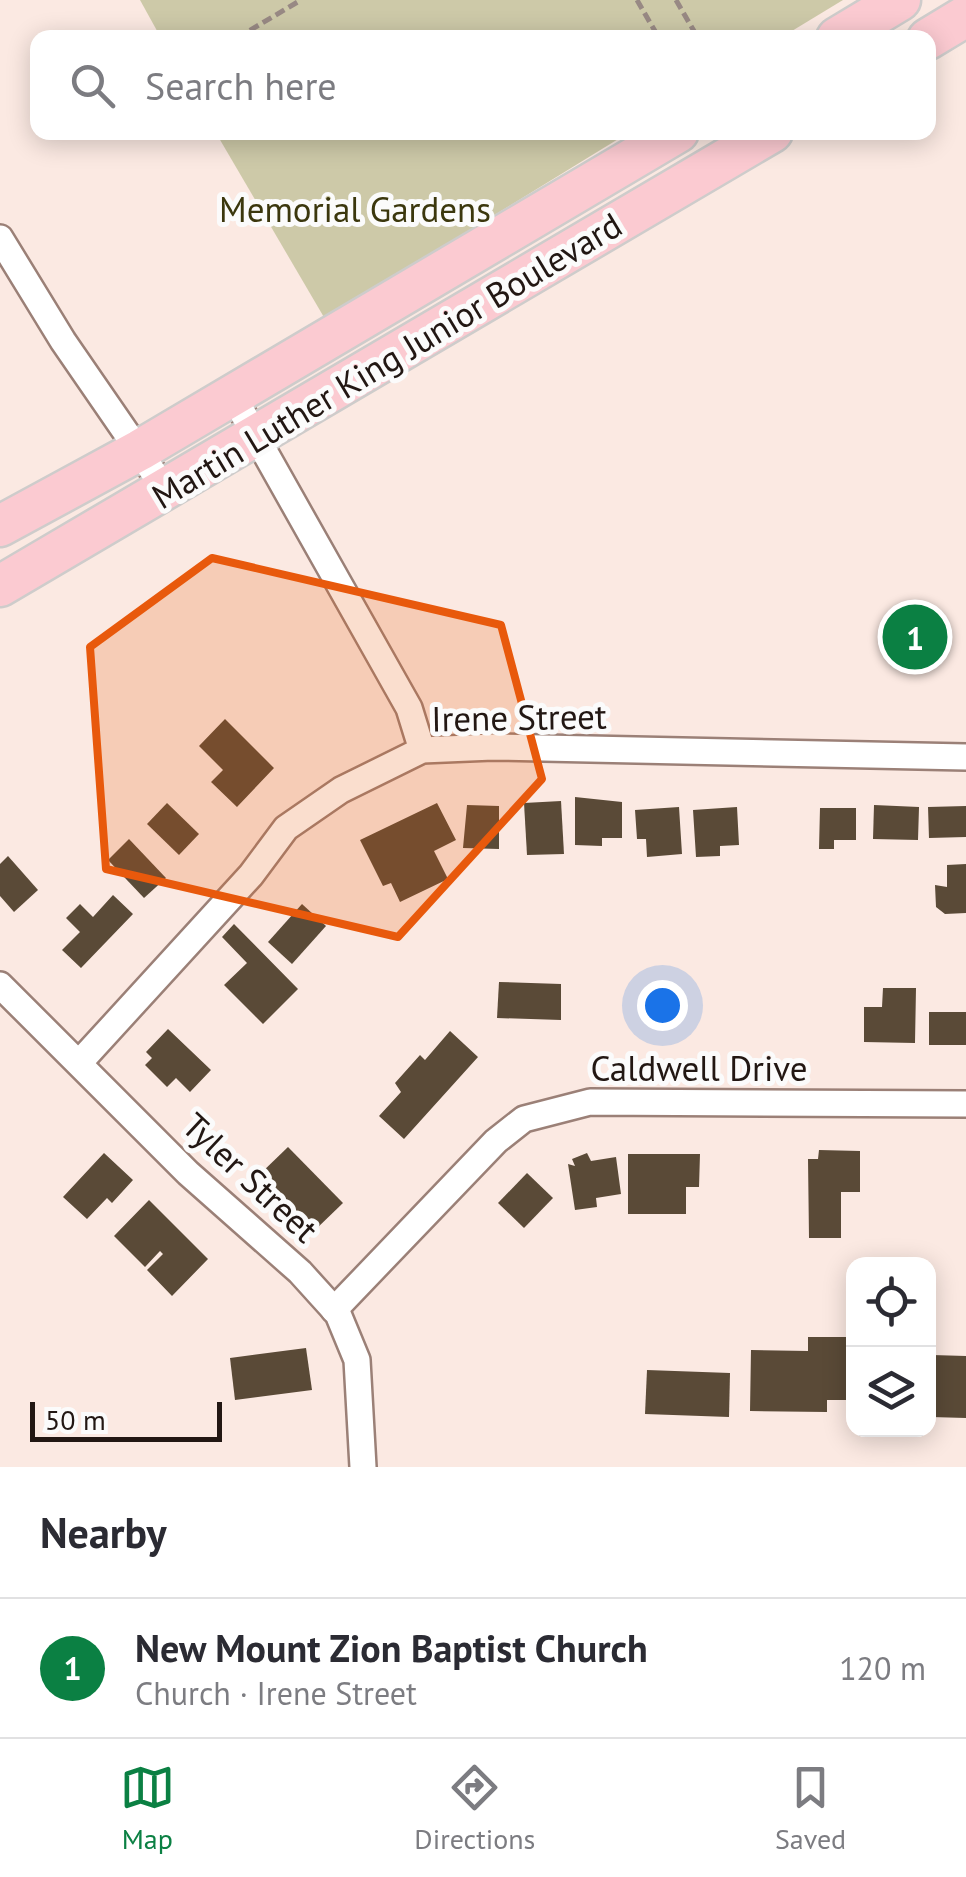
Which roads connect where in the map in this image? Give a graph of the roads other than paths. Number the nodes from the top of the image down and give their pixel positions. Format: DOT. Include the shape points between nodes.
graph roads {
  1 [pos="900,0"];
  2 [pos="966,16"];
  3 [pos="850,30"];
  4 [pos="936,34"];
  5 [pos="664,140"];
  6 [pos="758,140"];
  7 [pos="0,238"];
  8 [pos="232,394"];
  9 [pos="256,436"];
  10 [pos="140,450"];
  11 [pos="167,492"];
  12 [pos="0,526"];
  13 [pos="0,586"];
  14 [pos="422,750"];
  15 [pos="966,757"];
  16 [pos="0,985"];
  17 [pos="79,1063"];
  18 [pos="966,1104"];
  19 [pos="334,1310"];
  20 [pos="362,1467"];
  1 -- 3 [label="main road"];
  2 -- 4 [label="main road"];
  5 -- 8 [label="main road, Martin Luther King Junior Boulevard"];
  6 -- 9 [label="main road, Martin Luther King Junior Boulevard"];
  7 -- 10 [label="street"];
  8 -- 9 [label="street"];
  8 -- 10 [label="main road, Martin Luther King Junior Boulevard"];
  9 -- 11 [label="main road, Martin Luther King Junior Boulevard"];
  9 -- 14 [label="street" via="409,708"];
  10 -- 11 [label="street"];
  10 -- 12 [label="main road, Martin Luther King Junior Boulevard"];
  11 -- 13 [label="main road, Martin Luther King Junior Boulevard"];
  14 -- 15 [label="street, Irene Street"];
  14 -- 17 [label="street, Irene Street" via="341,790 286,828"];
  16 -- 17 [label="street, Tyler Street"];
  17 -- 19 [label="street, Tyler Street"];
  18 -- 19 [label="street, Caldwell Drive" via="626,1102 556,1108 524,1119 496,1141"];
  19 -- 20 [label="street, Tyler Street" via="358,1360"];
}
